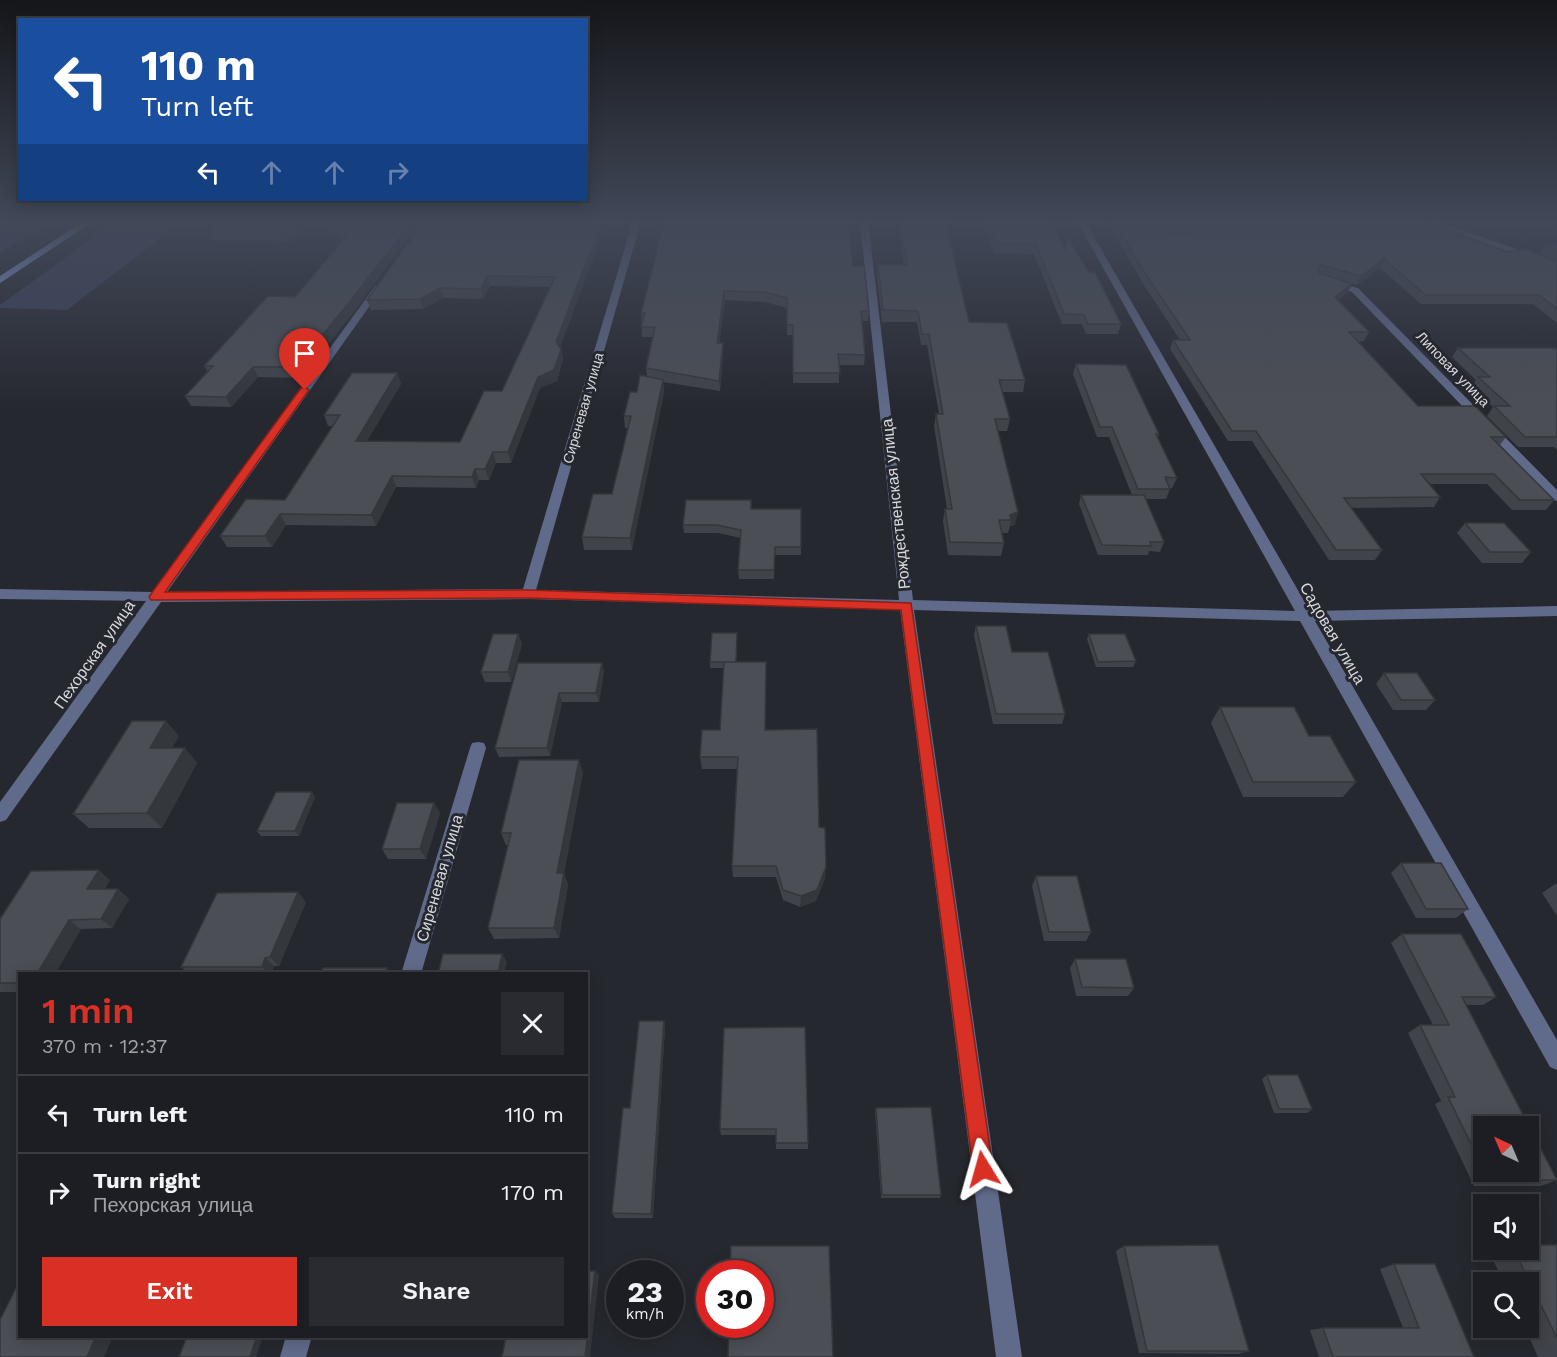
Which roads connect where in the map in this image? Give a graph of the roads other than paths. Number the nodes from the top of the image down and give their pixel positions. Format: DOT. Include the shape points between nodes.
graph roads {
  1 [pos="381,284"];
  2 [pos="618,284"];
  3 [pos="871,284"];
  4 [pos="1117,284"];
  5 [pos="1338,284"];
  6 [pos="1557,497"];
  7 [pos="0,594"];
  8 [pos="528,594"];
  9 [pos="155,597"];
  10 [pos="907,606"];
  11 [pos="1557,611"];
  12 [pos="1303,616"];
  13 [pos="478,748"];
  14 [pos="0,815"];
  15 [pos="412,972"];
  16 [pos="1557,1060"];
  17 [pos="298,1338"];
  18 [pos="293,1357"];
  19 [pos="1009,1357"];
  1 -- 9 [label="street, Пехорская улица"];
  2 -- 8 [label="street, Сиреневая улица"];
  3 -- 10 [label="street, Рождественская улица"];
  4 -- 12 [label="street, Садовая улица"];
  5 -- 6 [label="street, Липовая улица" via="1355,290"];
  7 -- 9 [label="street"];
  8 -- 9 [label="street"];
  8 -- 10 [label="street"];
  9 -- 14 [label="street, Пехорская улица"];
  10 -- 12 [label="street"];
  10 -- 19 [label="street, Рождественская улица"];
  11 -- 12 [label="street"];
  12 -- 16 [label="street, Садовая улица"];
  13 -- 15 [label="street, Сиреневая улица"];
  17 -- 18 [label="street"];
}
